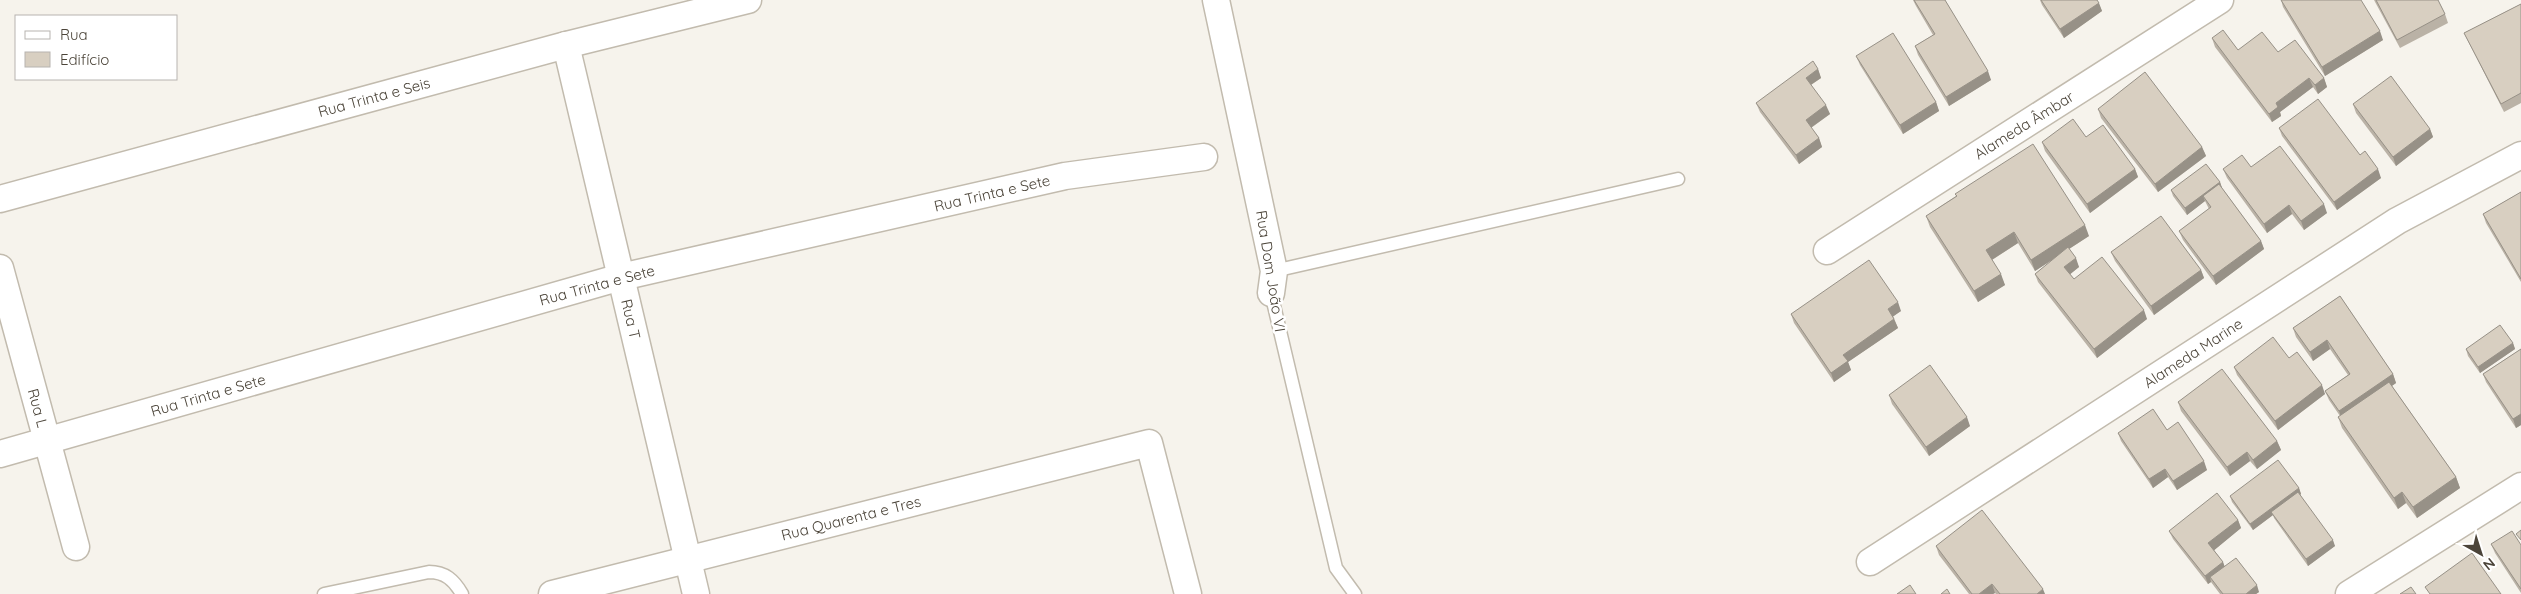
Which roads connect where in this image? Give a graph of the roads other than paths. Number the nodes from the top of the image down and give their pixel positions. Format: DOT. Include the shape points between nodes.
graph roads {
  1 [pos="748,0"];
  2 [pos="1216,0"];
  3 [pos="2220,0"];
  4 [pos="566,45"];
  5 [pos="2521,155"];
  6 [pos="1204,157"];
  7 [pos="1678,180"];
  8 [pos="0,199"];
  9 [pos="1827,251"];
  10 [pos="0,268"];
  11 [pos="621,277"];
  12 [pos="1272,282"];
  13 [pos="47,441"];
  14 [pos="0,454"];
  15 [pos="2521,486"];
  16 [pos="76,548"];
  17 [pos="688,559"];
  18 [pos="1870,562"];
  19 [pos="324,594"];
  20 [pos="462,594"];
  21 [pos="552,594"];
  22 [pos="696,594"];
  23 [pos="1188,594"];
  24 [pos="1355,594"];
  25 [pos="2349,594"];
  1 -- 4 [label="street, Rua Trinta e Seis"];
  2 -- 12 [label="street, Rua Dom João VI"];
  3 -- 9 [label="street, Alameda Âmbar"];
  4 -- 8 [label="street, Rua Trinta e Seis"];
  4 -- 11 [label="street, Rua T"];
  5 -- 18 [label="street, Alameda Marine" via="2397,221"];
  6 -- 11 [label="street, Rua Trinta e Sete" via="1065,176"];
  7 -- 12 [label="lane"];
  10 -- 13 [label="street, Rua L"];
  11 -- 13 [label="street, Rua Trinta e Sete"];
  11 -- 17 [label="street, Rua T"];
  12 -- 24 [label="lane, Rua Dom João VI" via="1336,568"];
  13 -- 14 [label="street, Rua Trinta e Sete"];
  13 -- 16 [label="street, Rua L"];
  15 -- 25 [label="street"];
  17 -- 21 [label="street, Rua Quarenta e Tres"];
  17 -- 22 [label="street, Rua T"];
  17 -- 23 [label="street, Rua Quarenta e Tres" via="1149,443"];
  19 -- 20 [label="lane" via="429,572 451,579"];
}
